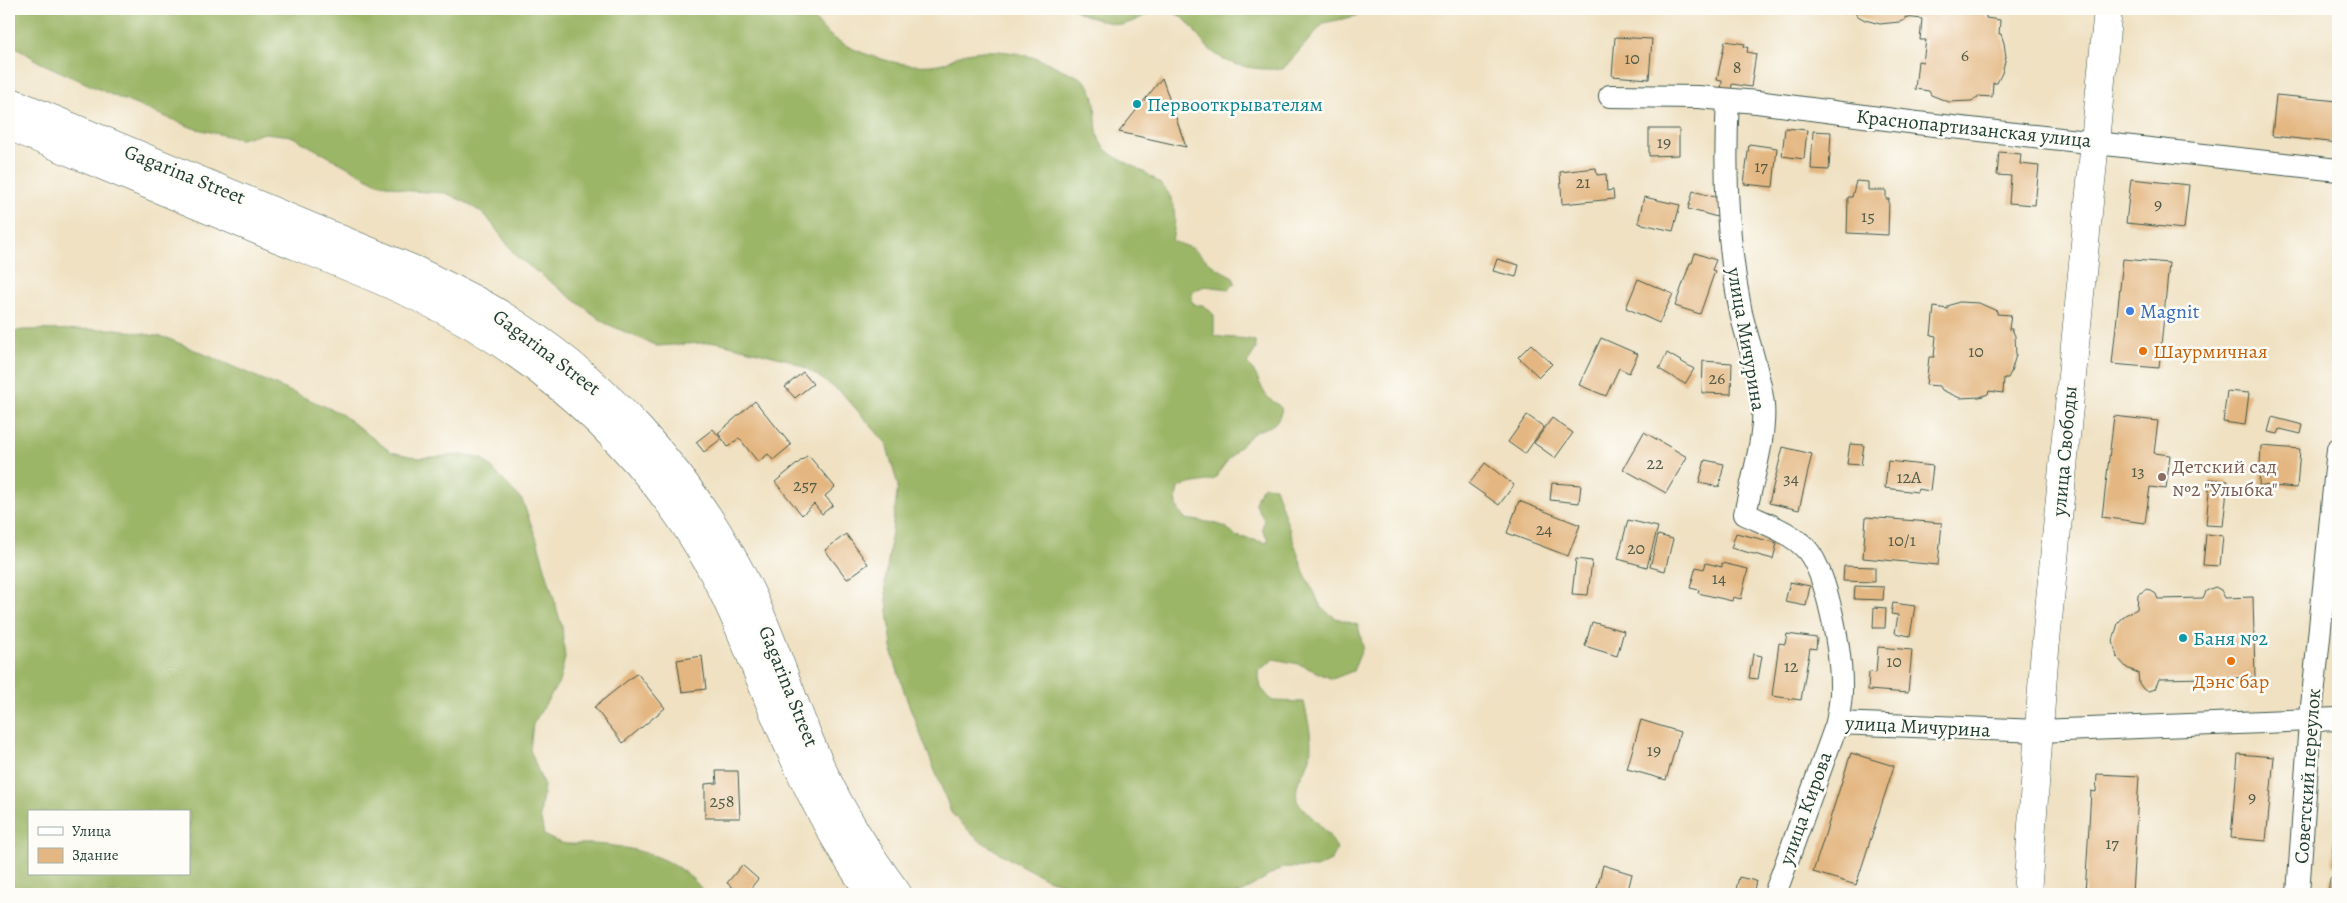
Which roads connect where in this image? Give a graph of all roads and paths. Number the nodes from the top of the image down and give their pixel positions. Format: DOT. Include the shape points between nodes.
graph roads {
  1 [pos="2108,9"];
  2 [pos="1610,96"];
  3 [pos="1728,100"];
  4 [pos="9,101"];
  5 [pos="9,126"];
  6 [pos="2094,141"];
  7 [pos="2338,170"];
  8 [pos="2338,449"];
  9 [pos="2338,719"];
  10 [pos="2310,720"];
  11 [pos="1836,723"];
  12 [pos="2039,731"];
  13 [pos="871,894"];
  14 [pos="898,894"];
  15 [pos="1775,894"];
  16 [pos="2027,894"];
  17 [pos="2298,894"];
  1 -- 6 [label="main road, улица Свободы"];
  2 -- 3 [label="street, Краснопартизанская улица"];
  3 -- 6 [label="street, Краснопартизанская улица"];
  3 -- 11 [label="street, улица Мичурина" via="1730,240 1741,313 1764,407 1745,514 1790,536 1808,552 1816,567 1836,635 1841,685"];
  4 -- 14 [label="main road, Gagarina Street" via="417,271 483,304 528,332 577,369 669,463 716,529 752,595 823,772 852,826"];
  5 -- 13 [label="main road, Gagarina Street" via="407,293 472,325 563,390 652,481 698,545 734,612 804,782 830,831"];
  6 -- 7 [label="street, Краснопартизанская улица"];
  6 -- 12 [label="main road, улица Свободы"];
  8 -- 10 [label="street, Советский переулок"];
  9 -- 10 [label="street, улица Мичурина"];
  10 -- 12 [label="street, улица Мичурина"];
  10 -- 17 [label="street, Советский переулок"];
  11 -- 12 [label="street, улица Мичурина"];
  11 -- 15 [label="street, улица Кирова"];
  12 -- 16 [label="main road, улица Свободы"];
}
